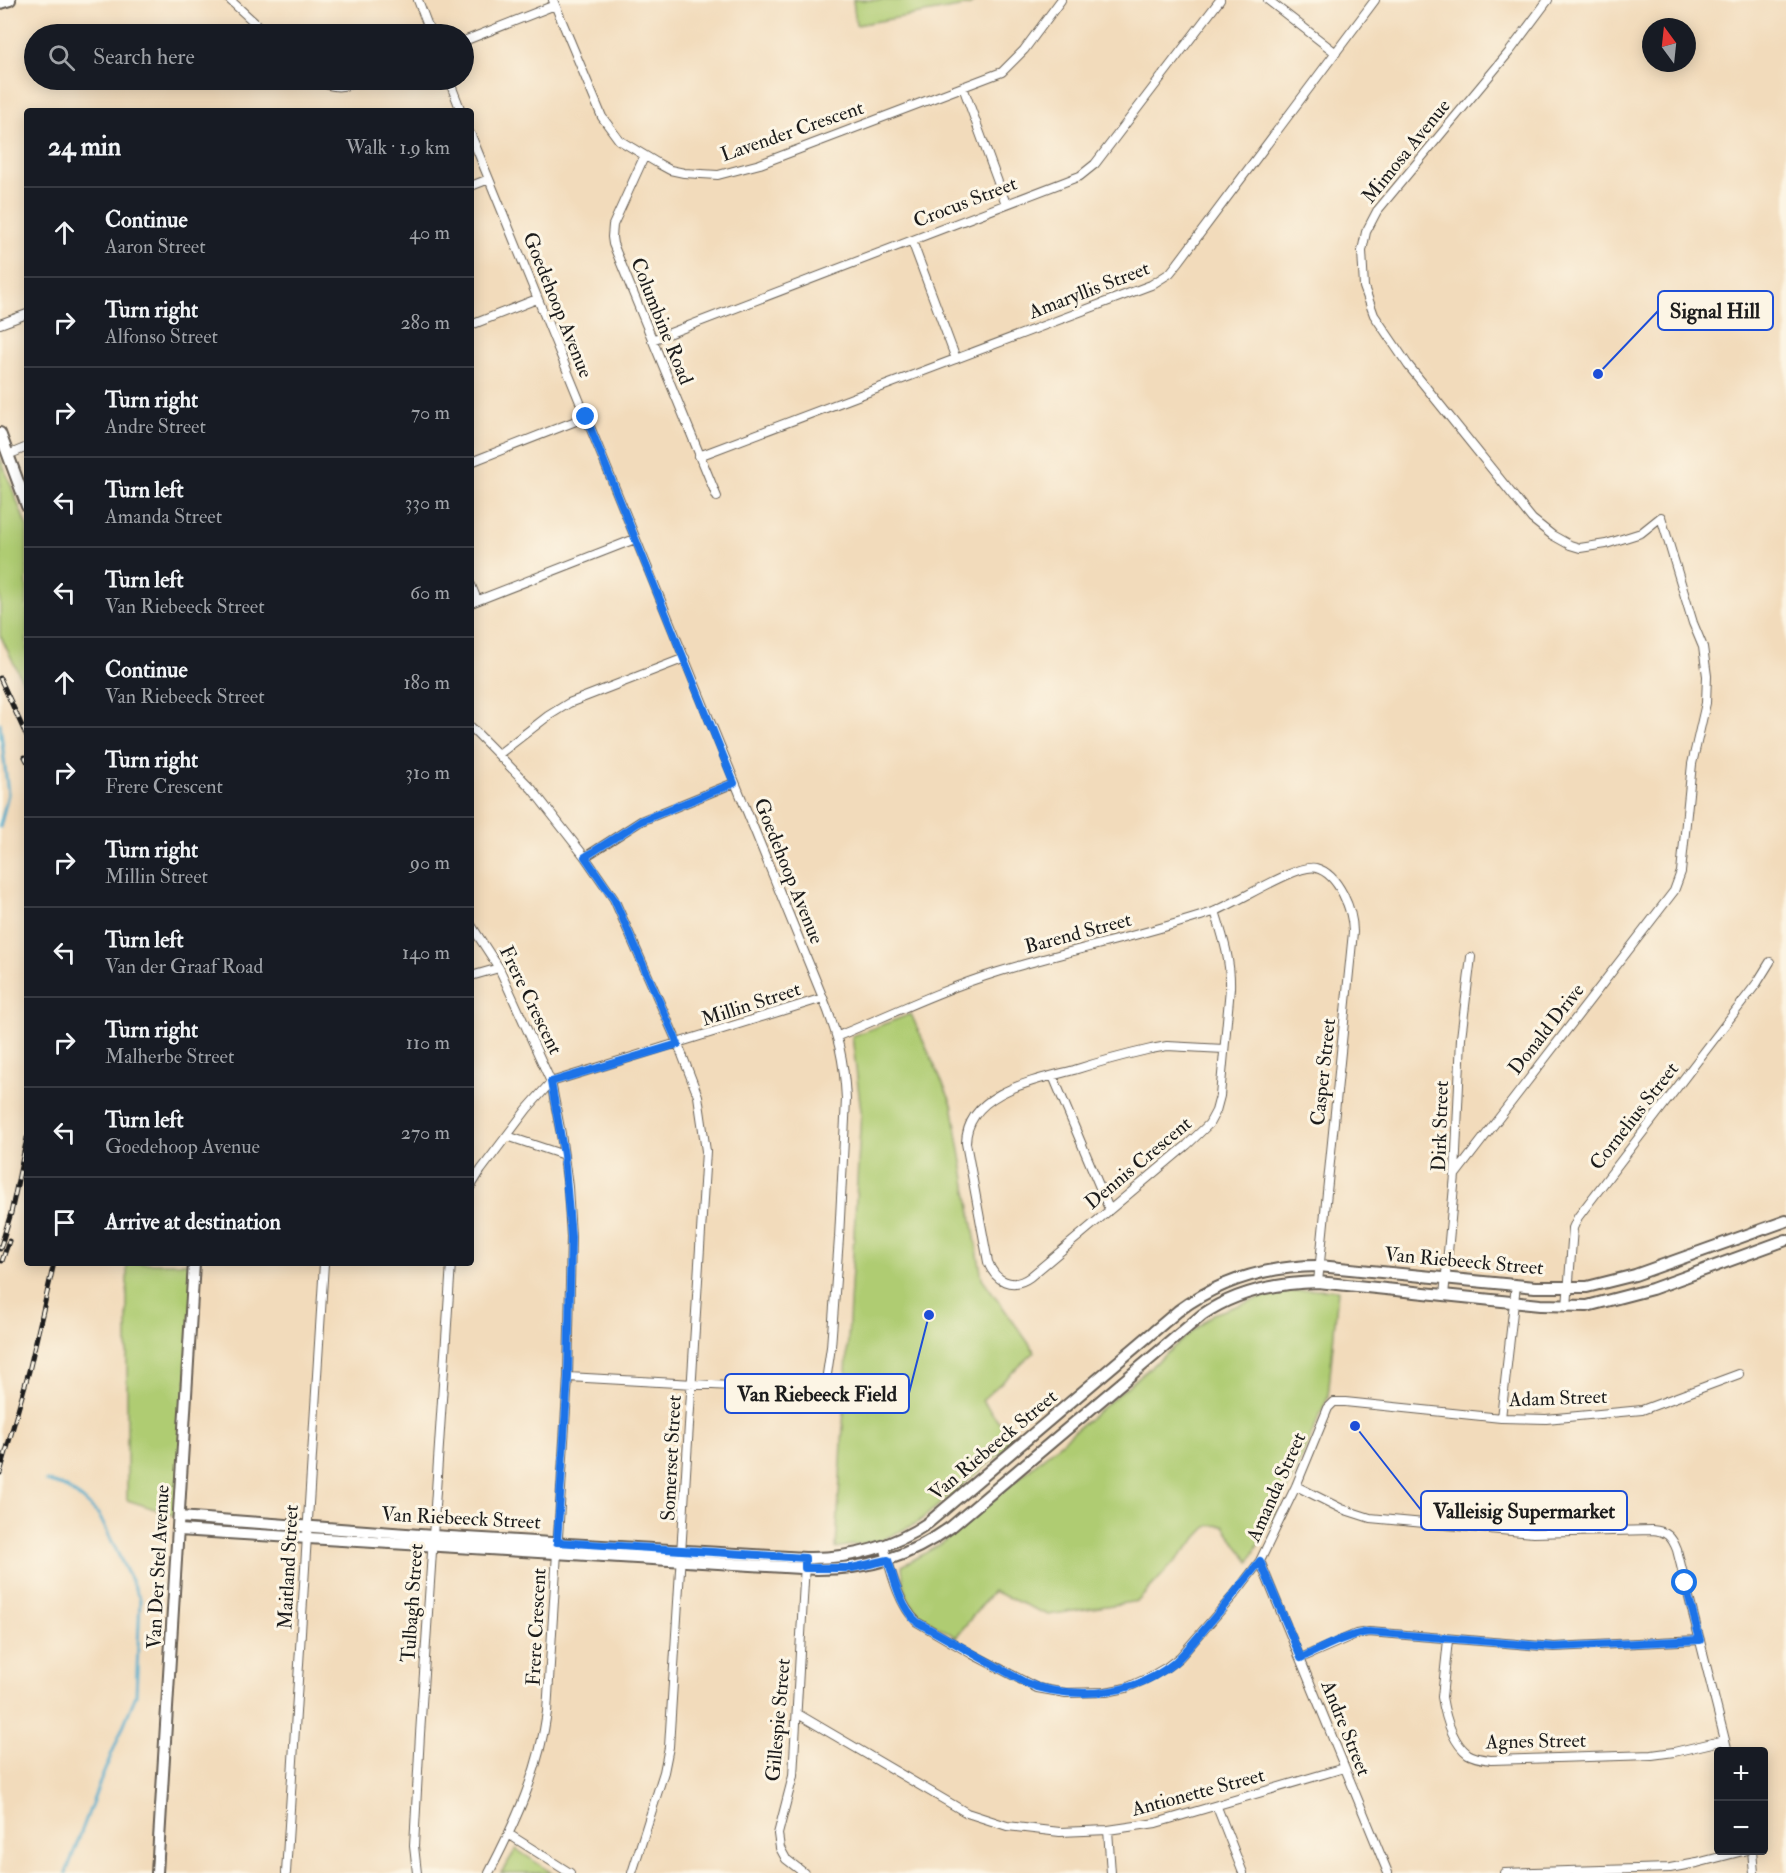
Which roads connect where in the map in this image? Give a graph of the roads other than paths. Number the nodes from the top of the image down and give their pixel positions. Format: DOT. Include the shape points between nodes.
graph roads {
  1 [pos="10,0"];
  2 [pos="230,0"];
  3 [pos="418,0"];
  4 [pos="1061,0"];
  5 [pos="1220,0"];
  6 [pos="1268,0"];
  7 [pos="1375,0"];
  8 [pos="1548,0"];
  9 [pos="554,2"];
  10 [pos="0,3"];
  11 [pos="256,24"];
  12 [pos="427,24"];
  13 [pos="474,37"];
  14 [pos="1336,53"];
  15 [pos="963,87"];
  16 [pos="453,90"];
  17 [pos="460,108"];
  18 [pos="474,142"];
  19 [pos="645,157"];
  20 [pos="489,179"];
  21 [pos="474,185"];
  22 [pos="1006,204"];
  23 [pos="912,241"];
  24 [pos="537,299"];
  25 [pos="24,315"];
  26 [pos="0,324"];
  27 [pos="474,324"];
  28 [pos="652,340"];
  29 [pos="956,359"];
  30 [pos="586,417"];
  31 [pos="0,433"];
  32 [pos="24,448"];
  33 [pos="8,455"];
  34 [pos="699,456"];
  35 [pos="474,461"];
  36 [pos="717,497"];
  37 [pos="24,498"];
  38 [pos="635,539"];
  39 [pos="474,602"];
  40 [pos="685,658"];
  41 [pos="474,731"];
  42 [pos="499,754"];
  43 [pos="734,783"];
  44 [pos="585,857"];
  45 [pos="1326,873"];
  46 [pos="1663,904"];
  47 [pos="1215,911"];
  48 [pos="474,930"];
  49 [pos="1471,957"];
  50 [pos="1770,962"];
  51 [pos="499,968"];
  52 [pos="474,975"];
  53 [pos="823,998"];
  54 [pos="838,1036"];
  55 [pos="678,1044"];
  56 [pos="1224,1049"];
  57 [pos="1053,1076"];
  58 [pos="551,1082"];
  59 [pos="507,1136"];
  60 [pos="564,1155"];
  61 [pos="1455,1175"];
  62 [pos="474,1181"];
  63 [pos="1109,1209"];
  64 [pos="1786,1221"];
  65 [pos="1786,1240"];
  66 [pos="194,1266"];
  67 [pos="324,1266"];
  68 [pos="451,1266"];
  69 [pos="1319,1266"];
  70 [pos="1445,1277"];
  71 [pos="1318,1282"];
  72 [pos="1516,1285"];
  73 [pos="1568,1288"];
  74 [pos="1444,1296"];
  75 [pos="1514,1303"];
  76 [pos="1567,1307"];
  77 [pos="1739,1374"];
  78 [pos="568,1377"];
  79 [pos="692,1383"];
  80 [pos="1337,1401"];
  81 [pos="1501,1418"];
  82 [pos="1296,1486"];
  83 [pos="179,1517"];
  84 [pos="252,1522"];
  85 [pos="179,1530"];
  86 [pos="307,1532"];
  87 [pos="250,1534"];
  88 [pos="433,1541"];
  89 [pos="557,1542"];
  90 [pos="884,1546"];
  91 [pos="682,1549"];
  92 [pos="556,1554"];
  93 [pos="888,1560"];
  94 [pos="1260,1561"];
  95 [pos="681,1562"];
  96 [pos="805,1563"];
  97 [pos="1448,1640"];
  98 [pos="1700,1640"];
  99 [pos="1301,1658"];
  100 [pos="798,1714"];
  101 [pos="1725,1740"];
  102 [pos="1727,1747"];
  103 [pos="1344,1768"];
  104 [pos="1217,1807"];
  105 [pos="1108,1830"];
  106 [pos="510,1834"];
  107 [pos="1730,1855"];
  108 [pos="1752,1855"];
  109 [pos="157,1873"];
  110 [pos="286,1873"];
  111 [pos="417,1873"];
  112 [pos="489,1873"];
  113 [pos="570,1873"];
  114 [pos="632,1873"];
  115 [pos="804,1873"];
  116 [pos="1111,1873"];
  117 [pos="1244,1873"];
  118 [pos="1388,1873"];
  119 [pos="1504,1873"];
  120 [pos="1754,1873"];
  1 -- 10 [label="street"];
  2 -- 11 [label="street"];
  3 -- 12 [label="street"];
  4 -- 15 [label="street, Lavender Crescent" via="1010,65"];
  5 -- 22 [label="street, Crocus Street" via="1088,171"];
  6 -- 14 [label="street"];
  7 -- 14 [label="street, Amaryllis Street"];
  8 -- 46 [label="street, Mimosa Avenue" via="1377,211 1363,242 1364,287 1374,315 1408,365 1519,505 1545,531 1570,545 1591,547 1646,530 1661,517 1703,647 1707,676 1706,704 1692,764 1681,872 1674,891"];
  9 -- 13 [label="street"];
  9 -- 19 [label="street, Lavender Crescent" via="602,117 619,140"];
  14 -- 29 [label="street, Amaryllis Street" via="1170,273 1151,285"];
  15 -- 19 [label="street, Lavender Crescent" via="729,173 684,173"];
  15 -- 22 [label="street"];
  16 -- 17 [label="street"];
  18 -- 20 [label="street, Goedehoop Avenue"];
  19 -- 28 [label="street, Columbine Road" via="613,225 612,237"];
  20 -- 21 [label="street"];
  20 -- 24 [label="street, Goedehoop Avenue"];
  22 -- 23 [label="street, Crocus Street"];
  23 -- 28 [label="street, Crocus Street"];
  23 -- 29 [label="street"];
  24 -- 27 [label="street"];
  24 -- 30 [label="street, Goedehoop Avenue"];
  25 -- 26 [label="street"];
  28 -- 34 [label="street, Columbine Road"];
  29 -- 34 [label="street, Amaryllis Street"];
  30 -- 35 [label="street"];
  30 -- 38 [label="street, Goedehoop Avenue"];
  31 -- 33 [label="street"];
  32 -- 33 [label="street"];
  33 -- 37 [label="street"];
  34 -- 36 [label="street, Columbine Road"];
  38 -- 39 [label="street"];
  38 -- 40 [label="street, Goedehoop Avenue"];
  40 -- 42 [label="street" via="569,703"];
  40 -- 43 [label="street, Goedehoop Avenue"];
  41 -- 42 [label="street, Somerset Street"];
  42 -- 44 [label="street, Somerset Street"];
  43 -- 44 [label="street" via="641,821"];
  43 -- 53 [label="street, Goedehoop Avenue"];
  44 -- 55 [label="street, Somerset Street" via="614,899"];
  45 -- 47 [label="street, Barend Street" via="1317,868 1300,869"];
  45 -- 69 [label="street, Casper Street" via="1352,916 1353,932"];
  46 -- 61 [label="street, Donald Drive"];
  47 -- 54 [label="street, Barend Street" via="999,972"];
  47 -- 56 [label="street, Dennis Crescent" via="1230,970"];
  48 -- 51 [label="street, Frere Crescent"];
  49 -- 61 [label="street, Dirk Street" via="1461,1038"];
  50 -- 73 [label="street, Cornelius Street" via="1578,1216 1573,1228"];
  51 -- 52 [label="street"];
  51 -- 58 [label="street, Frere Crescent"];
  53 -- 54 [label="street, Goedehoop Avenue"];
  53 -- 55 [label="street, Millin Street"];
  54 -- 79 [label="street, Goedehoop Avenue" via="846,1099 828,1378 817,1387 804,1390"];
  55 -- 58 [label="street, Millin Street"];
  55 -- 79 [label="street, Somerset Street" via="698,1096 706,1151"];
  56 -- 57 [label="street" via="1160,1047"];
  56 -- 63 [label="street, Dennis Crescent" via="1219,1102 1209,1124"];
  57 -- 63 [label="street"];
  57 -- 63 [label="street, Dennis Crescent" via="1009,1089 981,1109 969,1124 966,1143 991,1271 1000,1280 1024,1282"];
  58 -- 59 [label="street"];
  58 -- 60 [label="street, Frere Crescent"];
  59 -- 60 [label="street"];
  59 -- 62 [label="street"];
  60 -- 78 [label="street, Frere Crescent" via="571,1237"];
  61 -- 70 [label="street, Dirk Street"];
  64 -- 73 [label="street, Van Riebeeck Street" via="1619,1281"];
  65 -- 76 [label="street, Van Riebeeck Street" via="1616,1300"];
  66 -- 83 [label="street, Van Der Stel Avenue"];
  67 -- 86 [label="street, Maitland Street"];
  68 -- 88 [label="street, Tulbagh Street"];
  69 -- 70 [label="street, Van Riebeeck Street"];
  69 -- 71 [label="street, Casper Street"];
  69 -- 90 [label="street, Van Riebeeck Street" via="1254,1273 1197,1298 939,1514"];
  70 -- 72 [label="street, Van Riebeeck Street"];
  70 -- 74 [label="street, Dirk Street"];
  71 -- 74 [label="street, Van Riebeeck Street"];
  71 -- 93 [label="street, Van Riebeeck Street" via="1257,1291 1207,1312 951,1527 919,1548"];
  72 -- 73 [label="street, Van Riebeeck Street"];
  72 -- 75 [label="street"];
  73 -- 76 [label="street, Cornelius Street"];
  74 -- 75 [label="street, Van Riebeeck Street"];
  75 -- 76 [label="street, Van Riebeeck Street"];
  75 -- 81 [label="street"];
  77 -- 81 [label="street, Adam Street" via="1642,1410 1546,1419"];
  78 -- 79 [label="street"];
  78 -- 89 [label="street, Frere Crescent"];
  79 -- 91 [label="street, Somerset Street"];
  80 -- 81 [label="street, Adam Street"];
  80 -- 82 [label="street, Amanda Street" via="1328,1408"];
  82 -- 94 [label="street, Amanda Street"];
  82 -- 98 [label="street" via="1370,1518 1533,1533 1662,1532 1672,1538 1677,1550"];
  83 -- 84 [label="street, Van Riebeeck Street"];
  83 -- 85 [label="street, Van Der Stel Avenue"];
  84 -- 86 [label="street, Van Riebeeck Street"];
  84 -- 87 [label="street"];
  85 -- 87 [label="street, Van Riebeeck Street"];
  85 -- 109 [label="street, Van Der Stel Avenue"];
  86 -- 87 [label="street, Van Riebeeck Street"];
  86 -- 88 [label="street, Van Riebeeck Street"];
  86 -- 110 [label="street, Maitland Street"];
  88 -- 89 [label="street, Van Riebeeck Street"];
  88 -- 92 [label="street, Van Riebeeck Street"];
  88 -- 111 [label="street, Tulbagh Street" via="414,1846"];
  89 -- 91 [label="street, Van Riebeeck Street"];
  89 -- 92 [label="street, Frere Crescent"];
  90 -- 93 [label="street, Amanda Street"];
  90 -- 96 [label="street, Van Riebeeck Street"];
  91 -- 95 [label="street, Somerset Street"];
  91 -- 96 [label="street, Van Riebeeck Street"];
  92 -- 95 [label="street, Van Riebeeck Street"];
  92 -- 106 [label="street, Frere Crescent" via="545,1728"];
  93 -- 94 [label="street, Amanda Street" via="898,1591 917,1622 1026,1683 1049,1691 1077,1693 1126,1688 1174,1663"];
  93 -- 96 [label="street, Van Riebeeck Street" via="852,1568"];
  94 -- 99 [label="street, Andre Street"];
  95 -- 96 [label="street, Van Riebeeck Street"];
  95 -- 114 [label="street, Somerset Street" via="667,1758"];
  96 -- 100 [label="street, Gillespie Street"];
  97 -- 98 [label="street" via="1554,1647"];
  97 -- 99 [label="street" via="1362,1633"];
  97 -- 101 [label="street, Agnes Street" via="1444,1706 1459,1743 1476,1758 1652,1755"];
  98 -- 101 [label="street"];
  99 -- 103 [label="street, Andre Street"];
  100 -- 105 [label="street, Antionette Street" via="980,1818 1007,1826 1060,1832"];
  100 -- 115 [label="street, Gillespie Street" via="793,1776 778,1827 778,1841 788,1862"];
  101 -- 102 [label="street"];
  103 -- 104 [label="street, Antionette Street"];
  103 -- 118 [label="street, Andre Street"];
  104 -- 105 [label="street, Antionette Street" via="1156,1823"];
  104 -- 117 [label="street"];
  105 -- 116 [label="street"];
  106 -- 112 [label="street, Frere Crescent"];
  106 -- 113 [label="street"];
  107 -- 119 [label="street" via="1670,1868"];
  108 -- 120 [label="street"];
}
